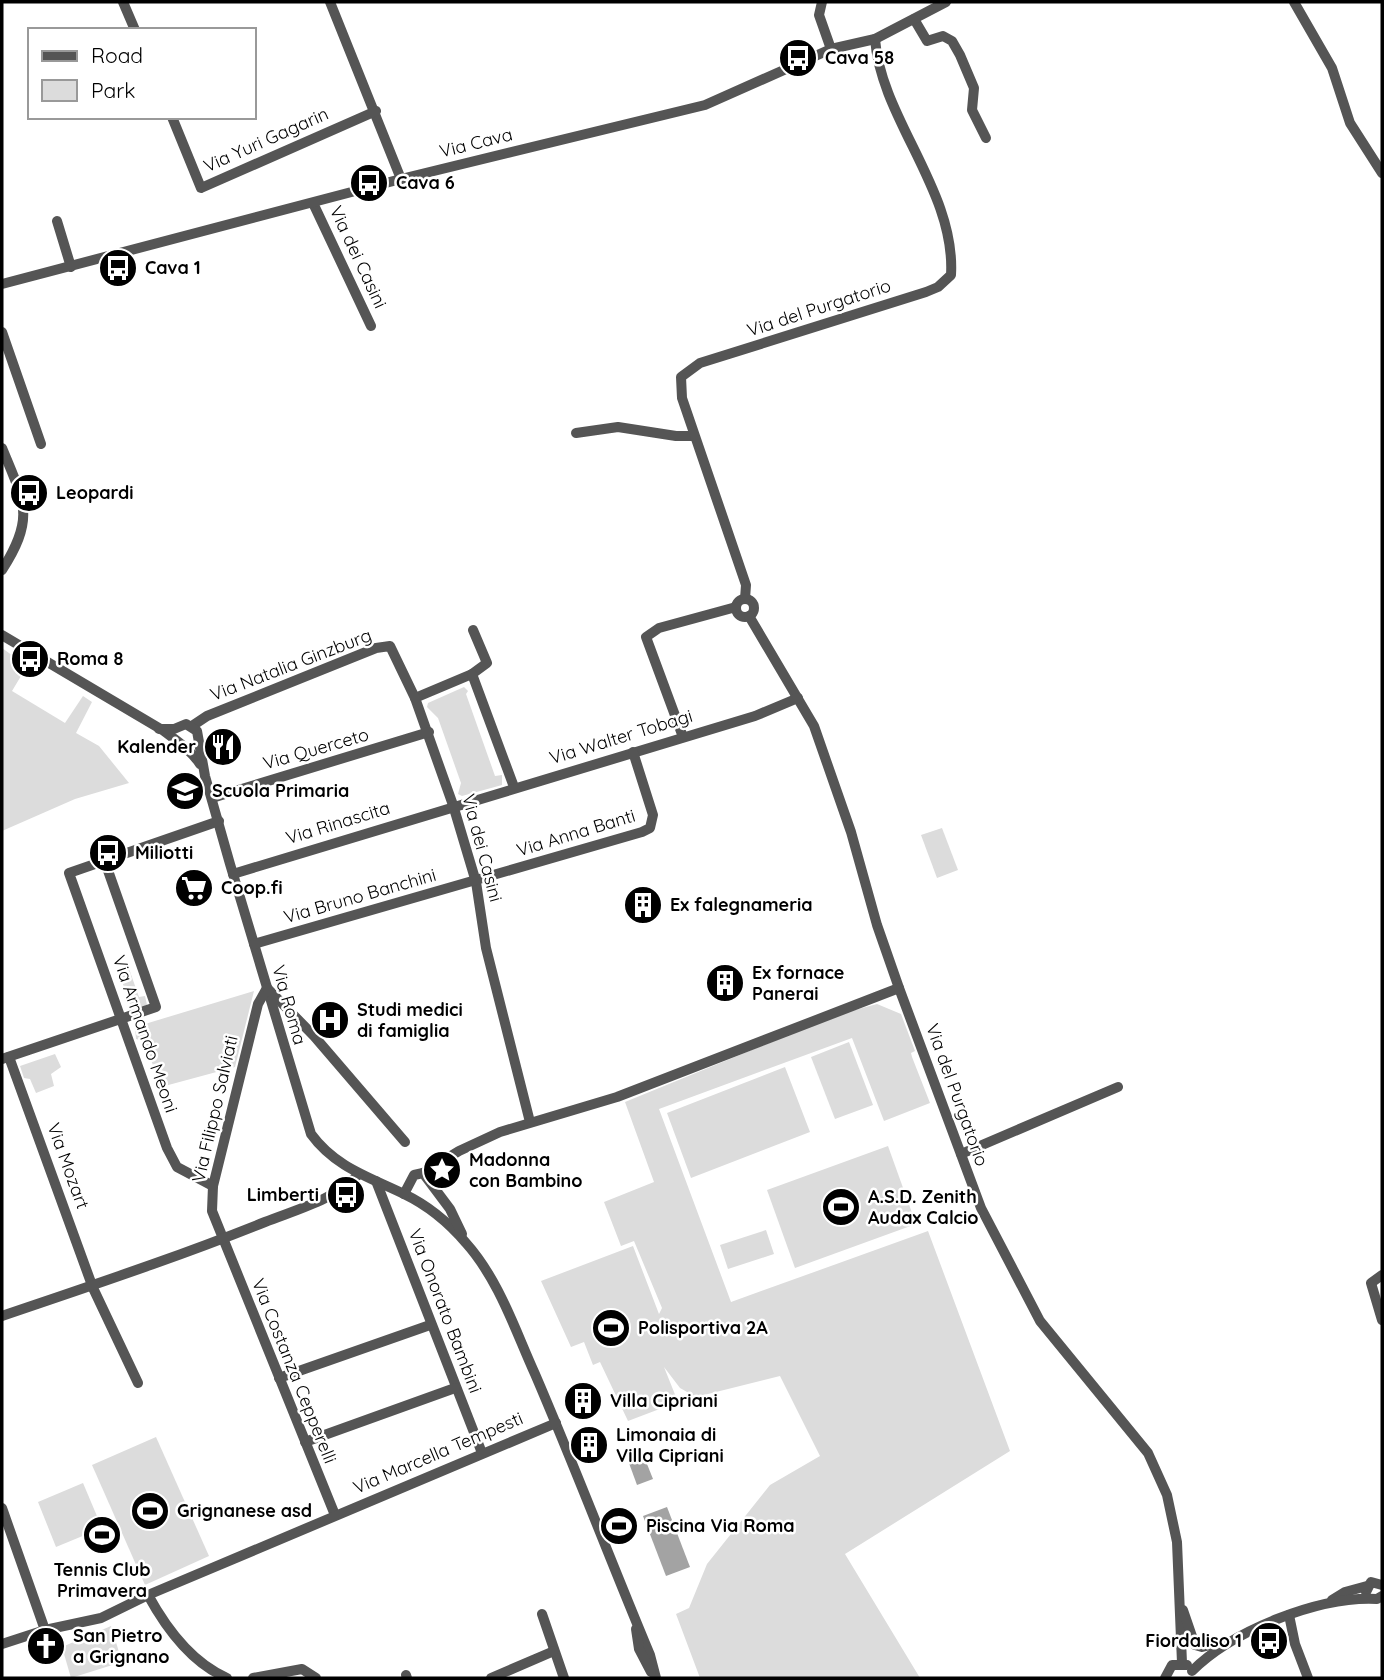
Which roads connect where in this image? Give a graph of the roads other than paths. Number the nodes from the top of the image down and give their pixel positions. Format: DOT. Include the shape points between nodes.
graph roads {
  1 [pos="123,2"];
  2 [pos="330,2"];
  3 [pos="822,2"];
  4 [pos="944,2"];
  5 [pos="1294,2"];
  6 [pos="914,19"];
  7 [pos="134,28"];
  8 [pos="876,39"];
  9 [pos="831,49"];
  10 [pos="376,111"];
  11 [pos="173,119"];
  12 [pos="986,138"];
  13 [pos="1382,173"];
  14 [pos="401,179"];
  15 [pos="313,203"];
  16 [pos="57,221"];
  17 [pos="71,267"];
  18 [pos="2,284"];
  19 [pos="371,326"];
  20 [pos="2,332"];
  21 [pos="576,433"];
  22 [pos="694,436"];
  23 [pos="41,444"];
  24 [pos="2,447"];
  25 [pos="2,570"];
  26 [pos="745,599"];
  27 [pos="736,607"];
  28 [pos="749,616"];
  29 [pos="473,630"];
  30 [pos="2,635"];
  31 [pos="471,674"];
  32 [pos="415,698"];
  33 [pos="797,698"];
  34 [pos="192,726"];
  35 [pos="178,728"];
  36 [pos="159,729"];
  37 [pos="429,732"];
  38 [pos="683,737"];
  39 [pos="176,741"];
  40 [pos="198,741"];
  41 [pos="187,748"];
  42 [pos="633,752"];
  43 [pos="205,776"];
  44 [pos="514,787"];
  45 [pos="212,798"];
  46 [pos="453,805"];
  47 [pos="219,821"];
  48 [pos="105,862"];
  49 [pos="233,874"];
  50 [pos="476,882"];
  51 [pos="254,944"];
  52 [pos="267,988"];
  53 [pos="899,988"];
  54 [pos="121,1020"];
  55 [pos="6,1058"];
  56 [pos="1118,1087"];
  57 [pos="530,1122"];
  58 [pos="405,1142"];
  59 [pos="961,1154"];
  60 [pos="423,1173"];
  61 [pos="359,1174"];
  62 [pos="376,1181"];
  63 [pos="213,1186"];
  64 [pos="404,1194"];
  65 [pos="221,1240"];
  66 [pos="467,1243"];
  67 [pos="1378,1277"];
  68 [pos="93,1288"];
  69 [pos="2,1316"];
  70 [pos="1382,1320"];
  71 [pos="430,1325"];
  72 [pos="279,1378"];
  73 [pos="138,1383"];
  74 [pos="455,1388"];
  75 [pos="556,1423"];
  76 [pos="305,1442"];
  77 [pos="482,1453"];
  78 [pos="2,1508"];
  79 [pos="335,1515"];
  80 [pos="1377,1591"];
  81 [pos="148,1595"];
  82 [pos="1180,1601"];
  83 [pos="542,1614"];
  84 [pos="1289,1615"];
  85 [pos="45,1630"];
  86 [pos="1245,1635"];
  87 [pos="1223,1642"];
  88 [pos="2,1644"];
  89 [pos="554,1650"];
  90 [pos="1185,1668"];
  91 [pos="227,1678"];
  92 [pos="253,1678"];
  93 [pos="317,1678"];
  94 [pos="491,1678"];
  95 [pos="564,1678"];
  96 [pos="656,1678"];
  97 [pos="1165,1678"];
  98 [pos="1308,1678"];
  1 -- 7 [label="street"];
  2 -- 10 [label="street"];
  3 -- 9 [label="street" via="819,15"];
  4 -- 6 [label="street, Via Cava"];
  5 -- 13 [label="street" via="1332,68 1350,123"];
  6 -- 8 [label="street, Via Cava"];
  6 -- 12 [label="street" via="927,41 943,36 952,41 974,88 972,110"];
  8 -- 9 [label="street, Via Cava"];
  8 -- 22 [label="street, Via del Purgatorio" via="885,79 948,232 951,275 926,292 689,369 681,377 680,388"];
  9 -- 14 [label="street, Via Cava" via="705,105"];
  10 -- 11 [label="street, Via Yuri Gagarin" via="201,188"];
  10 -- 14 [label="street"];
  14 -- 15 [label="street, Via Cava"];
  15 -- 17 [label="street, Via Cava"];
  15 -- 19 [label="street, Via dei Casini"];
  16 -- 17 [label="street"];
  17 -- 18 [label="street, Via Cava"];
  20 -- 23 [label="street"];
  21 -- 22 [label="street" via="618,427"];
  22 -- 26 [label="street, Via del Purgatorio" via="746,585"];
  24 -- 25 [label="street" via="23,500 24,524 16,549"];
  26 -- 27 [label="street"];
  26 -- 28 [label="street" via="754,608"];
  27 -- 28 [label="street" via="739,615"];
  27 -- 38 [label="street" via="659,628 646,637"];
  28 -- 33 [label="street, Via del Purgatorio"];
  29 -- 31 [label="street" via="487,663"];
  30 -- 36 [label="street, Via Roma"];
  31 -- 32 [label="street"];
  31 -- 44 [label="street"];
  32 -- 34 [label="street, Via Natalia Ginzburg" via="390,646"];
  32 -- 37 [label="street, Via dei Casini"];
  33 -- 38 [label="street, Via Walter Tobagi"];
  33 -- 53 [label="street, Via del Purgatorio" via="814,726 839,796"];
  34 -- 35 [label="street"];
  34 -- 40 [label="street, Via Roma"];
  35 -- 36 [label="street"];
  35 -- 39 [label="street"];
  36 -- 39 [label="street, Via Roma"];
  37 -- 45 [label="street, Via Querceto"];
  37 -- 46 [label="street, Via dei Casini"];
  38 -- 42 [label="street, Via Walter Tobagi"];
  39 -- 41 [label="street, Via Roma"];
  40 -- 41 [label="street"];
  40 -- 43 [label="street, Via Roma"];
  41 -- 43 [label="street, Via Roma"];
  42 -- 44 [label="street, Via Walter Tobagi"];
  42 -- 50 [label="street, Via Anna Banti" via="653,815 650,828"];
  43 -- 45 [label="street, Via Roma"];
  44 -- 46 [label="street, Via Walter Tobagi"];
  45 -- 47 [label="street, Via Roma"];
  46 -- 49 [label="street, Via Rinascita"];
  46 -- 50 [label="street, Via dei Casini"];
  47 -- 48 [label="street"];
  47 -- 49 [label="street, Via Roma"];
  48 -- 54 [label="street" via="156,1007"];
  48 -- 54 [label="street, Via Armando Meoni" via="69,873"];
  49 -- 51 [label="street, Via Roma"];
  50 -- 51 [label="street, Via Bruno Banchini"];
  50 -- 57 [label="street, Via dei Casini" via="486,948"];
  51 -- 52 [label="street, Via Roma"];
  52 -- 58 [label="street"];
  52 -- 61 [label="street, Via Roma" via="312,1134 332,1158"];
  52 -- 63 [label="street, Via Filippo Salviati" via="258,1004"];
  53 -- 57 [label="street" via="617,1097"];
  53 -- 59 [label="street, Via del Purgatorio"];
  54 -- 55 [label="street"];
  54 -- 63 [label="street, Via Armando Meoni" via="177,1167"];
  55 -- 68 [label="street, Via Mozart"];
  56 -- 59 [label="street"];
  57 -- 60 [label="street" via="459,1151"];
  59 -- 82 [label="street, Via del Purgatorio" via="981,1208 1040,1321 1148,1453 1167,1495 1177,1542"];
  60 -- 64 [label="street" via="414,1175"];
  60 -- 66 [label="street, Via Roma" via="450,1209"];
  61 -- 62 [label="street, Via Roma"];
  61 -- 65 [label="street" via="339,1192"];
  62 -- 64 [label="street, Via Roma"];
  62 -- 71 [label="street, Via Onorato Bambini"];
  63 -- 65 [label="street, Via Filippo Salviati" via="212,1211"];
  64 -- 66 [label="street, Via Roma" via="435,1213"];
  65 -- 68 [label="street"];
  65 -- 72 [label="street, Via Costanza Cepperelli"];
  66 -- 75 [label="street, Via Roma" via="494,1283"];
  67 -- 70 [label="street" via="1372,1289"];
  68 -- 69 [label="street"];
  68 -- 73 [label="street, Via Mozart"];
  71 -- 72 [label="street"];
  71 -- 74 [label="street, Via Onorato Bambini"];
  72 -- 76 [label="street, Via Costanza Cepperelli"];
  74 -- 76 [label="street"];
  74 -- 77 [label="street, Via Onorato Bambini"];
  75 -- 77 [label="street, Via Marcella Tempesti"];
  75 -- 96 [label="street, Via Roma" via="636,1626 639,1649"];
  76 -- 79 [label="street, Via Costanza Cepperelli"];
  77 -- 79 [label="street, Via Marcella Tempesti"];
  78 -- 85 [label="street"];
  79 -- 81 [label="street, Via Marcella Tempesti"];
  80 -- 84 [label="street" via="1345,1592 1330,1602"];
  81 -- 85 [label="street, Via Marcella Tempesti" via="101,1618"];
  81 -- 91 [label="street" via="194,1656"];
  82 -- 87 [label="street" via="1195,1645"];
  82 -- 90 [label="street"];
  83 -- 89 [label="street"];
  84 -- 86 [label="street"];
  84 -- 98 [label="street"];
  85 -- 88 [label="street, Via Marcella Tempesti"];
  86 -- 87 [label="street"];
  86 -- 90 [label="street"];
  87 -- 90 [label="street"];
  89 -- 94 [label="street"];
  89 -- 95 [label="street"];
  90 -- 97 [label="street"];
  92 -- 93 [label="street" via="302,1669"];
}
